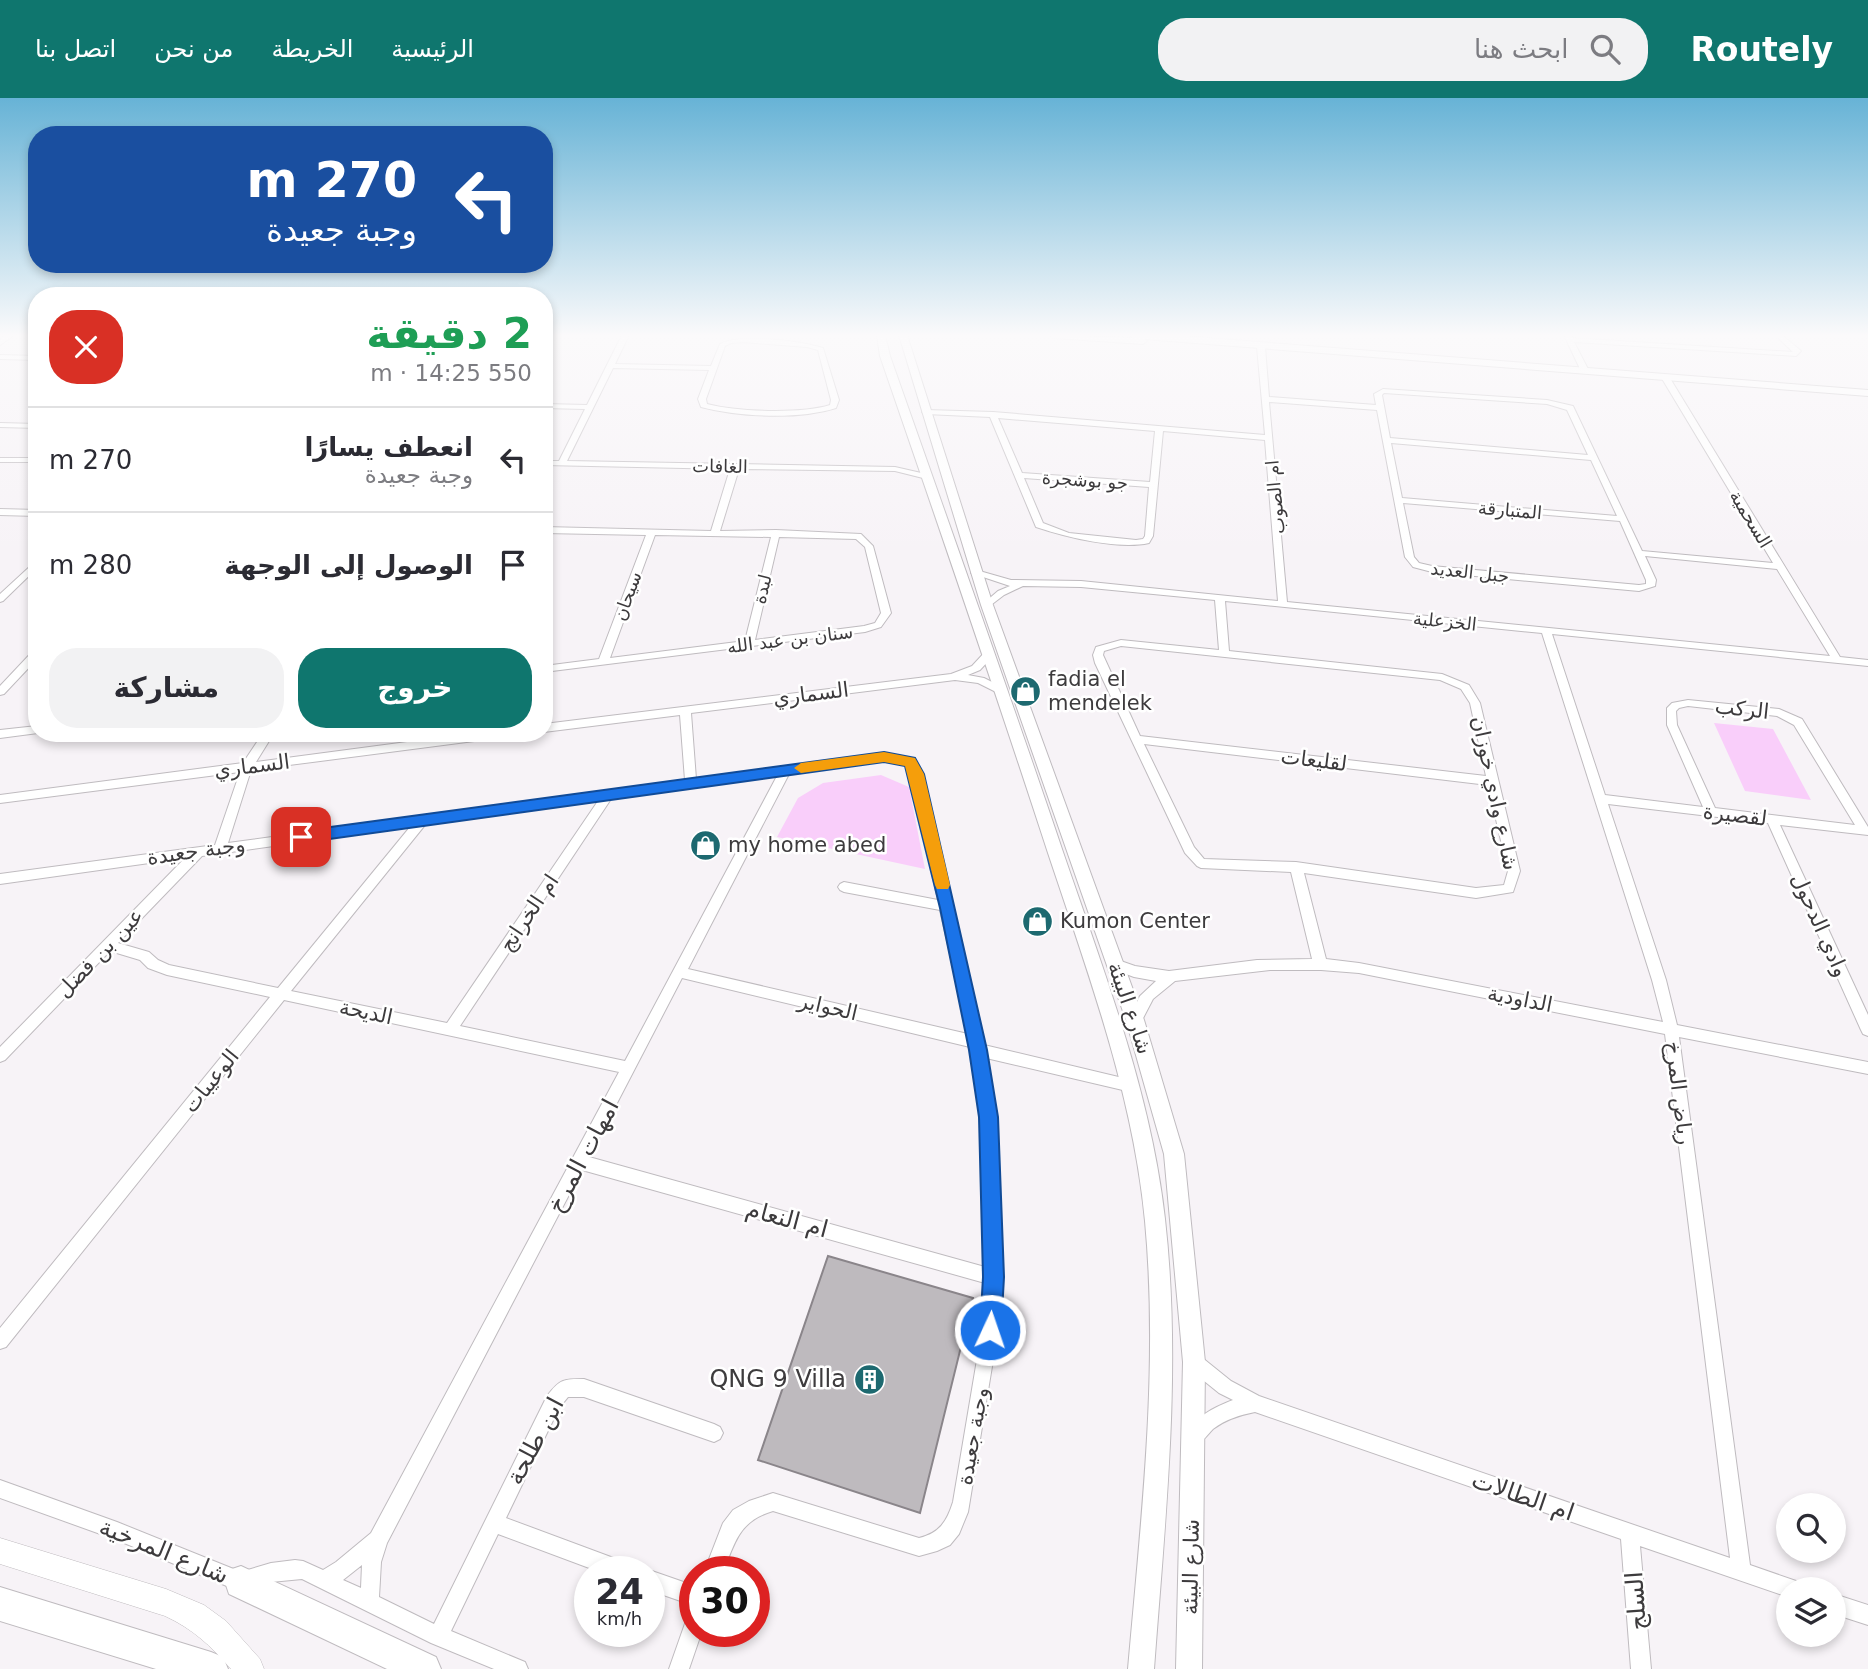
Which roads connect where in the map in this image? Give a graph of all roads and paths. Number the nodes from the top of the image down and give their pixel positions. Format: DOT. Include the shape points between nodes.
graph roads {
  1 [pos="589,408"];
  2 [pos="719,408"];
  3 [pos="829,408"];
  4 [pos="910,408"];
  5 [pos="924,408"];
  6 [pos="1267,408"];
  7 [pos="1380,408"];
  8 [pos="1567,408"];
  9 [pos="1684,408"];
  10 [pos="926,412"];
  11 [pos="993,414"];
  12 [pos="0,425"];
  13 [pos="28,426"];
  14 [pos="1159,429"];
  15 [pos="1270,438"];
  16 [pos="1386,440"];
  17 [pos="1594,458"];
  18 [pos="922,459"];
  19 [pos="0,460"];
  20 [pos="28,460"];
  21 [pos="553,463"];
  22 [pos="562,463"];
  23 [pos="735,467"];
  24 [pos="895,469"];
  25 [pos="1017,475"];
  26 [pos="927,477"];
  27 [pos="1153,485"];
  28 [pos="1398,500"];
  29 [pos="0,512"];
  30 [pos="28,513"];
  31 [pos="1623,519"];
  32 [pos="553,530"];
  33 [pos="652,531"];
  34 [pos="715,532"];
  35 [pos="776,533"];
  36 [pos="1639,553"];
  37 [pos="1779,566"];
  38 [pos="28,572"];
  39 [pos="976,573"];
  40 [pos="1023,584"];
  41 [pos="1220,598"];
  42 [pos="0,599"];
  43 [pos="987,605"];
  44 [pos="1283,605"];
  45 [pos="1546,631"];
  46 [pos="749,644"];
  47 [pos="1224,652"];
  48 [pos="989,654"];
  49 [pos="1837,660"];
  50 [pos="28,662"];
  51 [pos="603,662"];
  52 [pos="1868,663"];
  53 [pos="553,668"];
  54 [pos="953,677"];
  55 [pos="1002,691"];
  56 [pos="0,692"];
  57 [pos="685,710"];
  58 [pos="553,727"];
  59 [pos="28,731"];
  60 [pos="0,734"];
  61 [pos="1137,739"];
  62 [pos="263,742"];
  63 [pos="402,742"];
  64 [pos="247,766"];
  65 [pos="786,770"];
  66 [pos="1492,781"];
  67 [pos="691,784"];
  68 [pos="606,797"];
  69 [pos="0,799"];
  70 [pos="1602,799"];
  71 [pos="1711,812"];
  72 [pos="1772,819"];
  73 [pos="421,821"];
  74 [pos="1866,830"];
  75 [pos="220,848"];
  76 [pos="200,851"];
  77 [pos="1296,867"];
  78 [pos="0,878"];
  79 [pos="844,887"];
  80 [pos="948,908"];
  81 [pos="108,945"];
  82 [pos="1320,963"];
  83 [pos="1115,964"];
  84 [pos="679,972"];
  85 [pos="1171,979"];
  86 [pos="281,994"];
  87 [pos="1135,1020"];
  88 [pos="1671,1027"];
  89 [pos="452,1029"];
  90 [pos="1868,1030"];
  91 [pos="977,1046"];
  92 [pos="0,1056"];
  93 [pos="1868,1068"];
  94 [pos="629,1069"];
  95 [pos="1127,1085"];
  96 [pos="580,1162"];
  97 [pos="993,1277"];
  98 [pos="0,1341"];
  99 [pos="1194,1362"];
  100 [pos="1255,1403"];
  101 [pos="714,1433"];
  102 [pos="1193,1438"];
  103 [pos="0,1489"];
  104 [pos="493,1523"];
  105 [pos="1630,1533"];
  106 [pos="378,1540"];
  107 [pos="0,1552"];
  108 [pos="583,1556"];
  109 [pos="719,1556"];
  110 [pos="1741,1571"];
  111 [pos="324,1580"];
  112 [pos="241,1582"];
  113 [pos="1776,1583"];
  114 [pos="369,1603"];
  115 [pos="0,1604"];
  116 [pos="1846,1608"];
  117 [pos="1868,1615"];
  118 [pos="438,1636"];
  119 [pos="686,1647"];
  120 [pos="679,1668"];
  121 [pos="211,1669"];
  122 [pos="250,1669"];
  123 [pos="424,1669"];
  124 [pos="518,1669"];
  125 [pos="1141,1669"];
  126 [pos="1189,1669"];
  127 [pos="1641,1669"];
  1 -- 22 [label="street"];
  2 -- 3 [label="street"];
  4 -- 18 [label="street, شارع البيئة"];
  5 -- 10 [label="street, شارع البيئة"];
  6 -- 15 [label="street, ام الصوب"];
  7 -- 16 [label="street, جبل العديد"];
  8 -- 17 [label="street, جبل العديد"];
  9 -- 37 [label="street, السحمية"];
  10 -- 11 [label="street"];
  10 -- 39 [label="street, شارع البيئة"];
  11 -- 14 [label="street"];
  11 -- 25 [label="street, جو بوشجرة"];
  12 -- 13 [label="street"];
  14 -- 15 [label="street"];
  14 -- 27 [label="street, جو بوشجرة"];
  15 -- 44 [label="street, ام الصوب"];
  16 -- 17 [label="street"];
  16 -- 28 [label="street, جبل العديد"];
  17 -- 31 [label="street, جبل العديد"];
  18 -- 24 [label="street, الغافات"];
  18 -- 26 [label="street, شارع البيئة"];
  19 -- 20 [label="street"];
  21 -- 22 [label="street, الغافات"];
  22 -- 23 [label="street, الغافات"];
  23 -- 24 [label="street, الغافات"];
  23 -- 34 [label="street"];
  24 -- 26 [label="street, الغافات"];
  25 -- 27 [label="street, جو بوشجرة"];
  25 -- 27 [label="street, جو بوشجرة" via="1035,520 1045,529 1068,536 1136,542 1149,538"];
  26 -- 48 [label="street, شارع البيئة"];
  28 -- 31 [label="street, المتبارقة"];
  28 -- 36 [label="street, جبل العديد" via="1409,557 1423,567 1646,588 1652,583"];
  29 -- 30 [label="street"];
  31 -- 36 [label="street, جبل العديد"];
  32 -- 33 [label="street, سنان بن عبد الله"];
  33 -- 34 [label="street, سنان بن عبد الله"];
  33 -- 51 [label="street, سيحان"];
  34 -- 35 [label="street, سنان بن عبد الله"];
  35 -- 46 [label="street, لبدة"];
  35 -- 46 [label="street, سنان بن عبد الله" via="843,534 867,542 885,617 864,629"];
  36 -- 37 [label="street"];
  37 -- 49 [label="street, السحمية"];
  38 -- 42 [label="street"];
  39 -- 40 [label="street, الخزعلية"];
  39 -- 43 [label="street, شارع البيئة"];
  40 -- 41 [label="street, الخزعلية" via="1057,582"];
  40 -- 43 [label="street, الخزعلية"];
  41 -- 44 [label="street, الخزعلية"];
  41 -- 47 [label="street"];
  43 -- 83 [label="street, شارع البيئة"];
  44 -- 45 [label="street, الخزعلية"];
  45 -- 49 [label="street, الخزعلية"];
  45 -- 70 [label="street, رياض المرخ"];
  46 -- 51 [label="street, سنان بن عبد الله"];
  47 -- 61 [label="street, شارع وادي خوزان" via="1121,643 1100,649 1100,663"];
  47 -- 66 [label="street, شارع وادي خوزان" via="1455,681 1472,695"];
  48 -- 54 [label="street, السماري" via="976,668"];
  48 -- 55 [label="street, شارع البيئة"];
  49 -- 52 [label="street, الخزعلية"];
  50 -- 56 [label="street"];
  51 -- 53 [label="street, سنان بن عبد الله"];
  54 -- 55 [label="street, السماري" via="980,680"];
  54 -- 57 [label="street, السماري"];
  55 -- 95 [label="street, شارع البيئة" via="1113,1025"];
  57 -- 58 [label="street, السماري"];
  57 -- 67 [label="street"];
  59 -- 60 [label="street"];
  61 -- 66 [label="street, لقليعات"];
  61 -- 77 [label="street, شارع وادي خوزان" via="1193,857 1200,863"];
  62 -- 64 [label="street"];
  63 -- 64 [label="street, السماري"];
  64 -- 69 [label="street, السماري"];
  64 -- 75 [label="street"];
  65 -- 67 [label="street, وجبة جعيدة"];
  65 -- 80 [label="street, وجبة جعيدة" via="884,757 910,762"];
  65 -- 84 [label="street, امهات المرخ"];
  66 -- 77 [label="street, شارع وادي خوزان" via="1514,871 1509,889 1476,893"];
  67 -- 68 [label="street, وجبة جعيدة"];
  68 -- 73 [label="street, وجبة جعيدة"];
  68 -- 89 [label="street, ام الخرانج"];
  70 -- 71 [label="street, لقصيرة"];
  70 -- 88 [label="street, رياض المرخ"];
  71 -- 72 [label="street, لقصيرة"];
  71 -- 74 [label="street, الركب" via="1672,725 1671,710 1676,705 1770,711 1798,722"];
  72 -- 74 [label="street, لقصيرة"];
  72 -- 90 [label="street, وادي الدحول"];
  73 -- 75 [label="street, وجبة جعيدة"];
  73 -- 86 [label="street, الوعيبات"];
  75 -- 76 [label="street, وجبة جعيدة"];
  76 -- 78 [label="street, وجبة جعيدة"];
  76 -- 81 [label="street, عين بن فضل"];
  77 -- 82 [label="street"];
  79 -- 80 [label="street"];
  80 -- 91 [label="street, وجبة جعيدة"];
  81 -- 86 [label="street, الديحة" via="144,956 159,968"];
  81 -- 92 [label="street, عين بن فضل"];
  82 -- 85 [label="street, الداودية" via="1255,966"];
  82 -- 88 [label="street, الداودية"];
  83 -- 85 [label="street, الداودية"];
  83 -- 87 [label="street, شارع البيئة"];
  84 -- 91 [label="street, الحواير"];
  84 -- 94 [label="street, امهات المرخ"];
  85 -- 87 [label="street, الداودية" via="1154,987"];
  86 -- 89 [label="street, الديحة"];
  86 -- 98 [label="street, الوعيبات"];
  87 -- 99 [label="street, شارع البيئة" via="1174,1154"];
  88 -- 93 [label="street, الداودية"];
  88 -- 110 [label="street, رياض المرخ"];
  89 -- 94 [label="street, الديحة"];
  91 -- 95 [label="street, الحواير"];
  91 -- 97 [label="street, وجبة جعيدة" via="991,1144"];
  94 -- 96 [label="street, امهات المرخ"];
  95 -- 125 [label="street, شارع البيئة" via="1155,1217 1161,1313 1162,1377"];
  96 -- 97 [label="street, ام النعام"];
  96 -- 106 [label="street, امهات المرخ"];
  97 -- 109 [label="street, وجبة جعيدة" via="990,1330 969,1463 957,1524 949,1536 935,1545 919,1547 773,1503 740,1517"];
  99 -- 100 [label="street, ام الطالات"];
  99 -- 102 [label="street, شارع البيئة"];
  100 -- 102 [label="street" via="1218,1414"];
  100 -- 105 [label="street, ام الطالات"];
  101 -- 104 [label="street, ابن طلحة" via="584,1388 564,1388"];
  102 -- 126 [label="street, شارع البيئة"];
  103 -- 112 [label="street, شارع المرخية"];
  104 -- 108 [label="street"];
  104 -- 118 [label="street, ابن طلحة"];
  105 -- 110 [label="street, ام الطالات"];
  105 -- 127 [label="street, السلج"];
  106 -- 111 [label="street, امهات المرخ"];
  106 -- 114 [label="street, امهات المرخ"];
  107 -- 122 [label="main road" via="194,1615 216,1631"];
  110 -- 113 [label="street, ام الطالات"];
  111 -- 112 [label="street, شارع المرخية" via="303,1570 284,1569"];
  111 -- 114 [label="street, شارع المرخية"];
  112 -- 123 [label="highway"];
  114 -- 118 [label="street, شارع المرخية"];
  115 -- 121 [label="highway"];
  116 -- 117 [label="street"];
  118 -- 124 [label="street, شارع المرخية"];
  119 -- 120 [label="street"];
}
